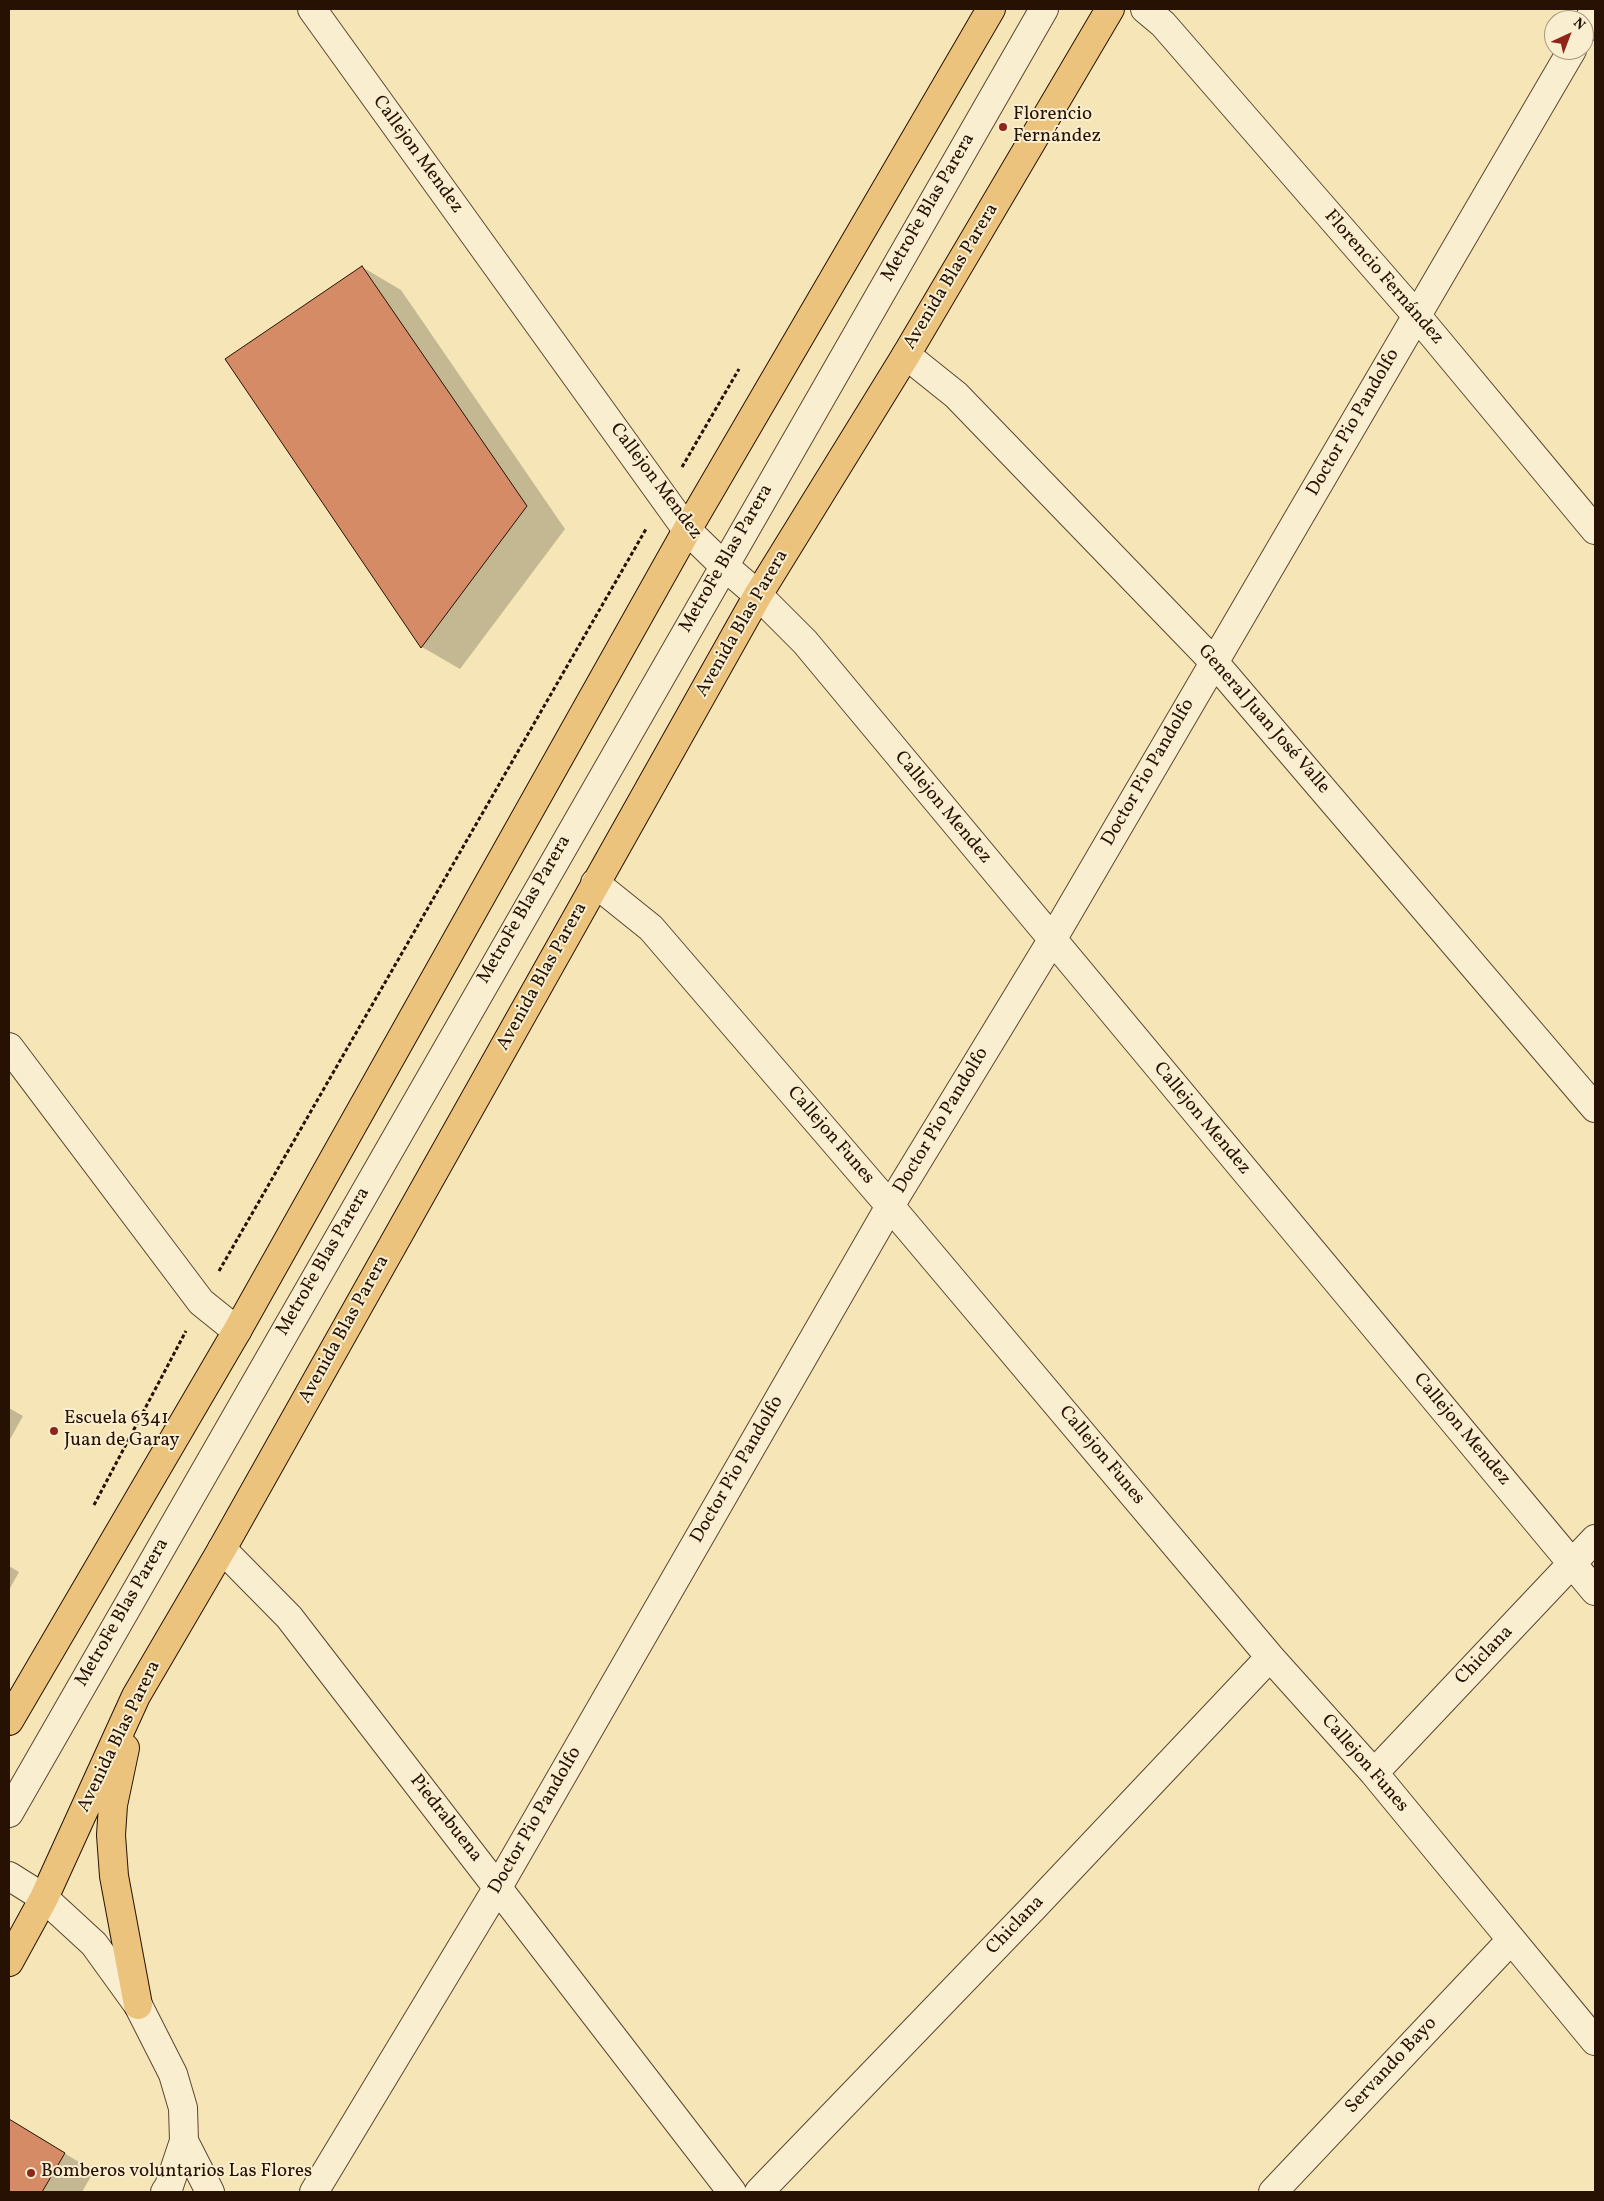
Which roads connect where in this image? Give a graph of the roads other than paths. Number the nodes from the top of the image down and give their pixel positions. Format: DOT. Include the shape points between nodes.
graph roads {
  1 [pos="312,9"];
  2 [pos="991,9"];
  3 [pos="1044,9"];
  4 [pos="1110,9"];
  5 [pos="1145,9"];
  6 [pos="1566,60"];
  7 [pos="1417,316"];
  8 [pos="906,355"];
  9 [pos="688,530"];
  10 [pos="1595,530"];
  11 [pos="723,565"];
  12 [pos="758,595"];
  13 [pos="1214,662"];
  14 [pos="595,883"];
  15 [pos="1052,940"];
  16 [pos="9,1047"];
  17 [pos="1595,1108"];
  18 [pos="890,1206"];
  19 [pos="237,1331"];
  20 [pos="1595,1539"];
  21 [pos="222,1549"];
  22 [pos="1572,1564"];
  23 [pos="1595,1591"];
  24 [pos="1270,1657"];
  25 [pos="136,1696"];
  26 [pos="9,1721"];
  27 [pos="1374,1773"];
  28 [pos="9,1813"];
  29 [pos="9,1876"];
  30 [pos="498,1887"];
  31 [pos="44,1898"];
  32 [pos="1511,1940"];
  33 [pos="9,1962"];
  34 [pos="138,2005"];
  35 [pos="1595,2041"];
  36 [pos="184,2141"];
  37 [pos="166,2192"];
  38 [pos="210,2192"];
  39 [pos="314,2192"];
  40 [pos="732,2192"];
  41 [pos="759,2192"];
  42 [pos="1272,2192"];
  1 -- 9 [label="street, Callejon Mendez"];
  2 -- 9 [label="main road"];
  3 -- 11 [label="street, MetroFe Blas Parera"];
  4 -- 8 [label="main road, Avenida Blas Parera"];
  5 -- 7 [label="street, Florencio Fernández" via="1164,24"];
  6 -- 7 [label="street, Doctor Pio Pandolfo"];
  7 -- 10 [label="street, Florencio Fernández"];
  7 -- 13 [label="street, Doctor Pio Pandolfo"];
  8 -- 12 [label="main road, Avenida Blas Parera"];
  8 -- 13 [label="street, General Juan José Valle" via="956,395"];
  9 -- 11 [label="street, Callejon Mendez"];
  9 -- 19 [label="main road"];
  11 -- 12 [label="street, Callejon Mendez"];
  11 -- 28 [label="street, MetroFe Blas Parera"];
  12 -- 14 [label="main road, Avenida Blas Parera"];
  12 -- 15 [label="street, Callejon Mendez" via="805,642"];
  13 -- 15 [label="street, Doctor Pio Pandolfo"];
  13 -- 17 [label="street, General Juan José Valle"];
  14 -- 18 [label="street, Callejon Funes" via="651,928"];
  14 -- 21 [label="main road, Avenida Blas Parera"];
  15 -- 18 [label="street, Doctor Pio Pandolfo"];
  15 -- 22 [label="street, Callejon Mendez"];
  16 -- 19 [label="street" via="201,1302"];
  18 -- 24 [label="street, Callejon Funes"];
  18 -- 30 [label="street, Doctor Pio Pandolfo"];
  19 -- 26 [label="main road"];
  20 -- 22 [label="street, Chiclana"];
  21 -- 25 [label="main road, Avenida Blas Parera"];
  21 -- 30 [label="street, Piedrabuena" via="289,1617"];
  22 -- 23 [label="street, Callejon Mendez"];
  22 -- 27 [label="street, Chiclana"];
  24 -- 27 [label="street, Callejon Funes"];
  24 -- 41 [label="street, Chiclana"];
  25 -- 31 [label="main road, Avenida Blas Parera"];
  25 -- 34 [label="main road" via="113,1805 110,1835 114,1876"];
  27 -- 32 [label="street, Callejon Funes"];
  29 -- 31 [label="street"];
  30 -- 39 [label="street, Doctor Pio Pandolfo"];
  30 -- 40 [label="street, Piedrabuena"];
  31 -- 33 [label="main road, Avenida Blas Parera"];
  31 -- 34 [label="street" via="94,1944"];
  32 -- 35 [label="street, Callejon Funes"];
  32 -- 42 [label="street, Servando Bayo"];
  34 -- 36 [label="street" via="173,2074 183,2108"];
  36 -- 37 [label="street"];
  36 -- 38 [label="street"];
}
